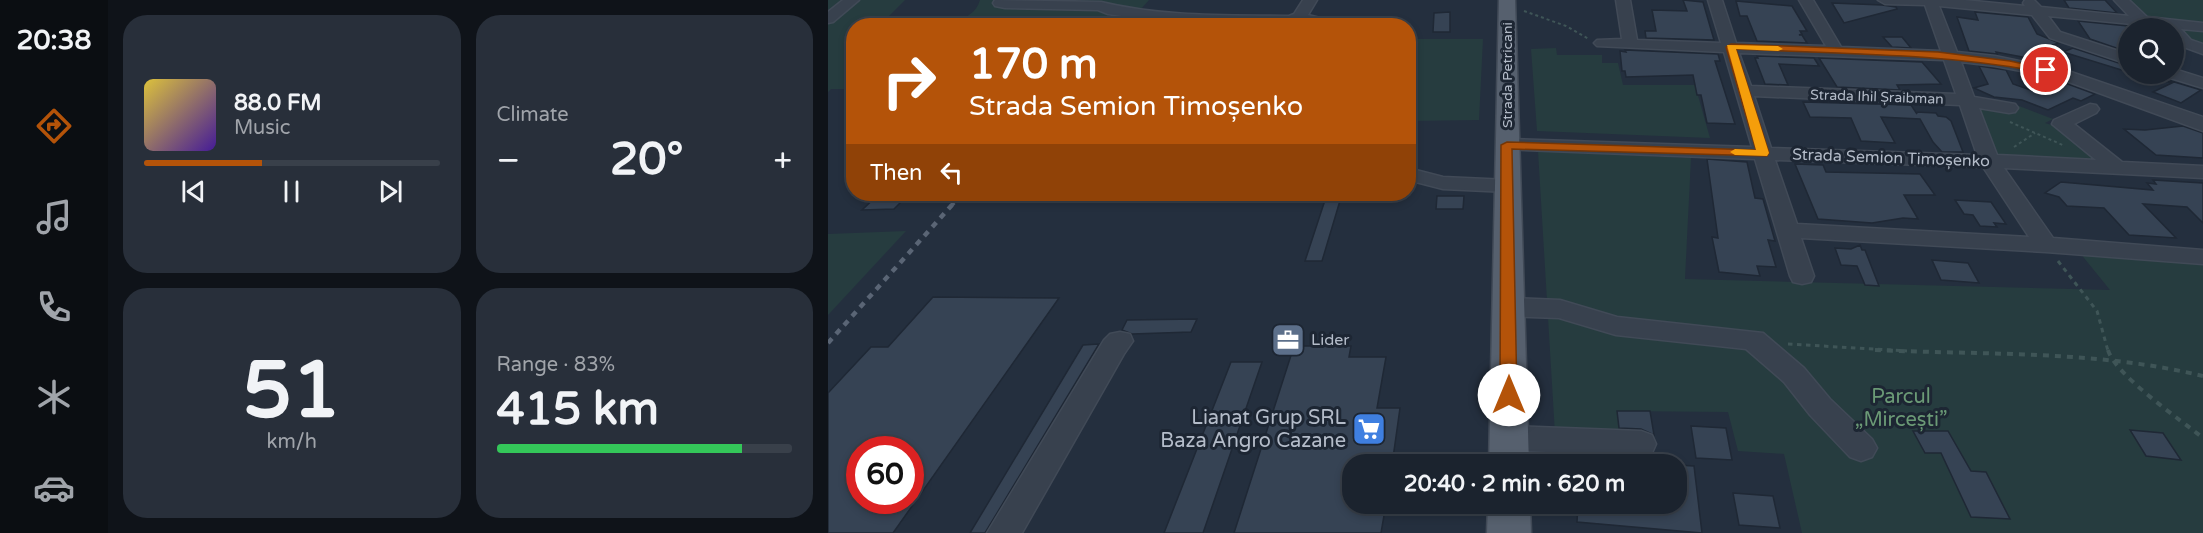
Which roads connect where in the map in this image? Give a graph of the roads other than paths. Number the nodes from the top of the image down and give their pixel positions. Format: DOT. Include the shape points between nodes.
graph roads {
  1 [pos="852,0"];
  2 [pos="1002,0"];
  3 [pos="1310,0"];
  4 [pos="1623,0"];
  5 [pos="1715,0"];
  6 [pos="1806,0"];
  7 [pos="1885,0"];
  8 [pos="1930,0"];
  9 [pos="2121,0"];
  10 [pos="1507,4"];
  11 [pos="2032,5"];
  12 [pos="1300,16"];
  13 [pos="1161,18"];
  14 [pos="1294,18"];
  15 [pos="1307,18"];
  16 [pos="2122,18"];
  17 [pos="2140,18"];
  18 [pos="828,19"];
  19 [pos="2203,27"];
  20 [pos="2184,28"];
  21 [pos="2184,41"];
  22 [pos="1602,43"];
  23 [pos="1630,43"];
  24 [pos="1731,47"];
  25 [pos="2203,49"];
  26 [pos="1836,51"];
  27 [pos="2118,56"];
  28 [pos="1950,57"];
  29 [pos="2184,78"];
  30 [pos="2203,84"];
  31 [pos="1745,92"];
  32 [pos="1967,103"];
  33 [pos="2090,109"];
  34 [pos="2006,113"];
  35 [pos="2203,125"];
  36 [pos="1507,145"];
  37 [pos="1763,153"];
  38 [pos="1989,161"];
  39 [pos="2116,167"];
  40 [pos="2203,172"];
  41 [pos="1416,176"];
  42 [pos="1508,186"];
  43 [pos="1787,230"];
  44 [pos="2046,245"];
  45 [pos="2203,257"];
  46 [pos="1802,276"];
  47 [pos="1508,307"];
  48 [pos="1120,341"];
  49 [pos="1641,444"];
  50 [pos="1861,448"];
  51 [pos="1509,452"];
  52 [pos="1509,514"];
  53 [pos="1004,533"];
  54 [pos="1509,533"];
  1 -- 18 [label="street"];
  2 -- 13 [label="street" via="1000,3 1005,4 1101,6"];
  3 -- 12 [label="street"];
  4 -- 23 [label="street"];
  5 -- 24 [label="street"];
  6 -- 26 [label="street"];
  7 -- 8 [label="street"];
  8 -- 11 [label="street"];
  8 -- 28 [label="street"];
  9 -- 17 [label="street"];
  10 -- 36 [label="main road, Strada Petricani"];
  11 -- 16 [label="street"];
  11 -- 27 [label="street" via="2055,35"];
  12 -- 14 [label="street"];
  12 -- 15 [label="street"];
  19 -- 20 [label="street"];
  21 -- 25 [label="street"];
  22 -- 23 [label="street"];
  23 -- 24 [label="street"];
  24 -- 26 [label="street"];
  24 -- 31 [label="street"];
  26 -- 28 [label="street"];
  28 -- 32 [label="street"];
  28 -- 35 [label="street" via="2010,63 2062,74"];
  29 -- 30 [label="street"];
  31 -- 32 [label="street, Strada Ihil Șraibman" via="1953,99"];
  31 -- 37 [label="street"];
  32 -- 34 [label="street, Strada Ihil Șraibman"];
  32 -- 38 [label="street"];
  33 -- 39 [label="street" via="2061,124"];
  36 -- 37 [label="street, Strada Semion Timoșenko"];
  36 -- 42 [label="main road, Strada Petricani"];
  37 -- 38 [label="street, Strada Semion Timoșenko"];
  37 -- 43 [label="street"];
  38 -- 39 [label="street, Strada Semion Timoșenko"];
  38 -- 44 [label="street"];
  39 -- 40 [label="street, Strada Semion Timoșenko"];
  41 -- 42 [label="street" via="1443,183"];
  42 -- 47 [label="main road, Strada Petricani"];
  43 -- 44 [label="street"];
  43 -- 46 [label="street"];
  44 -- 45 [label="street"];
  47 -- 50 [label="street" via="1560,309 1616,326 1753,340 1794,375"];
  47 -- 51 [label="main road, Strada Petricani"];
  48 -- 53 [label="street"];
  49 -- 51 [label="street"];
  52 -- 54 [label="main road"];
}
